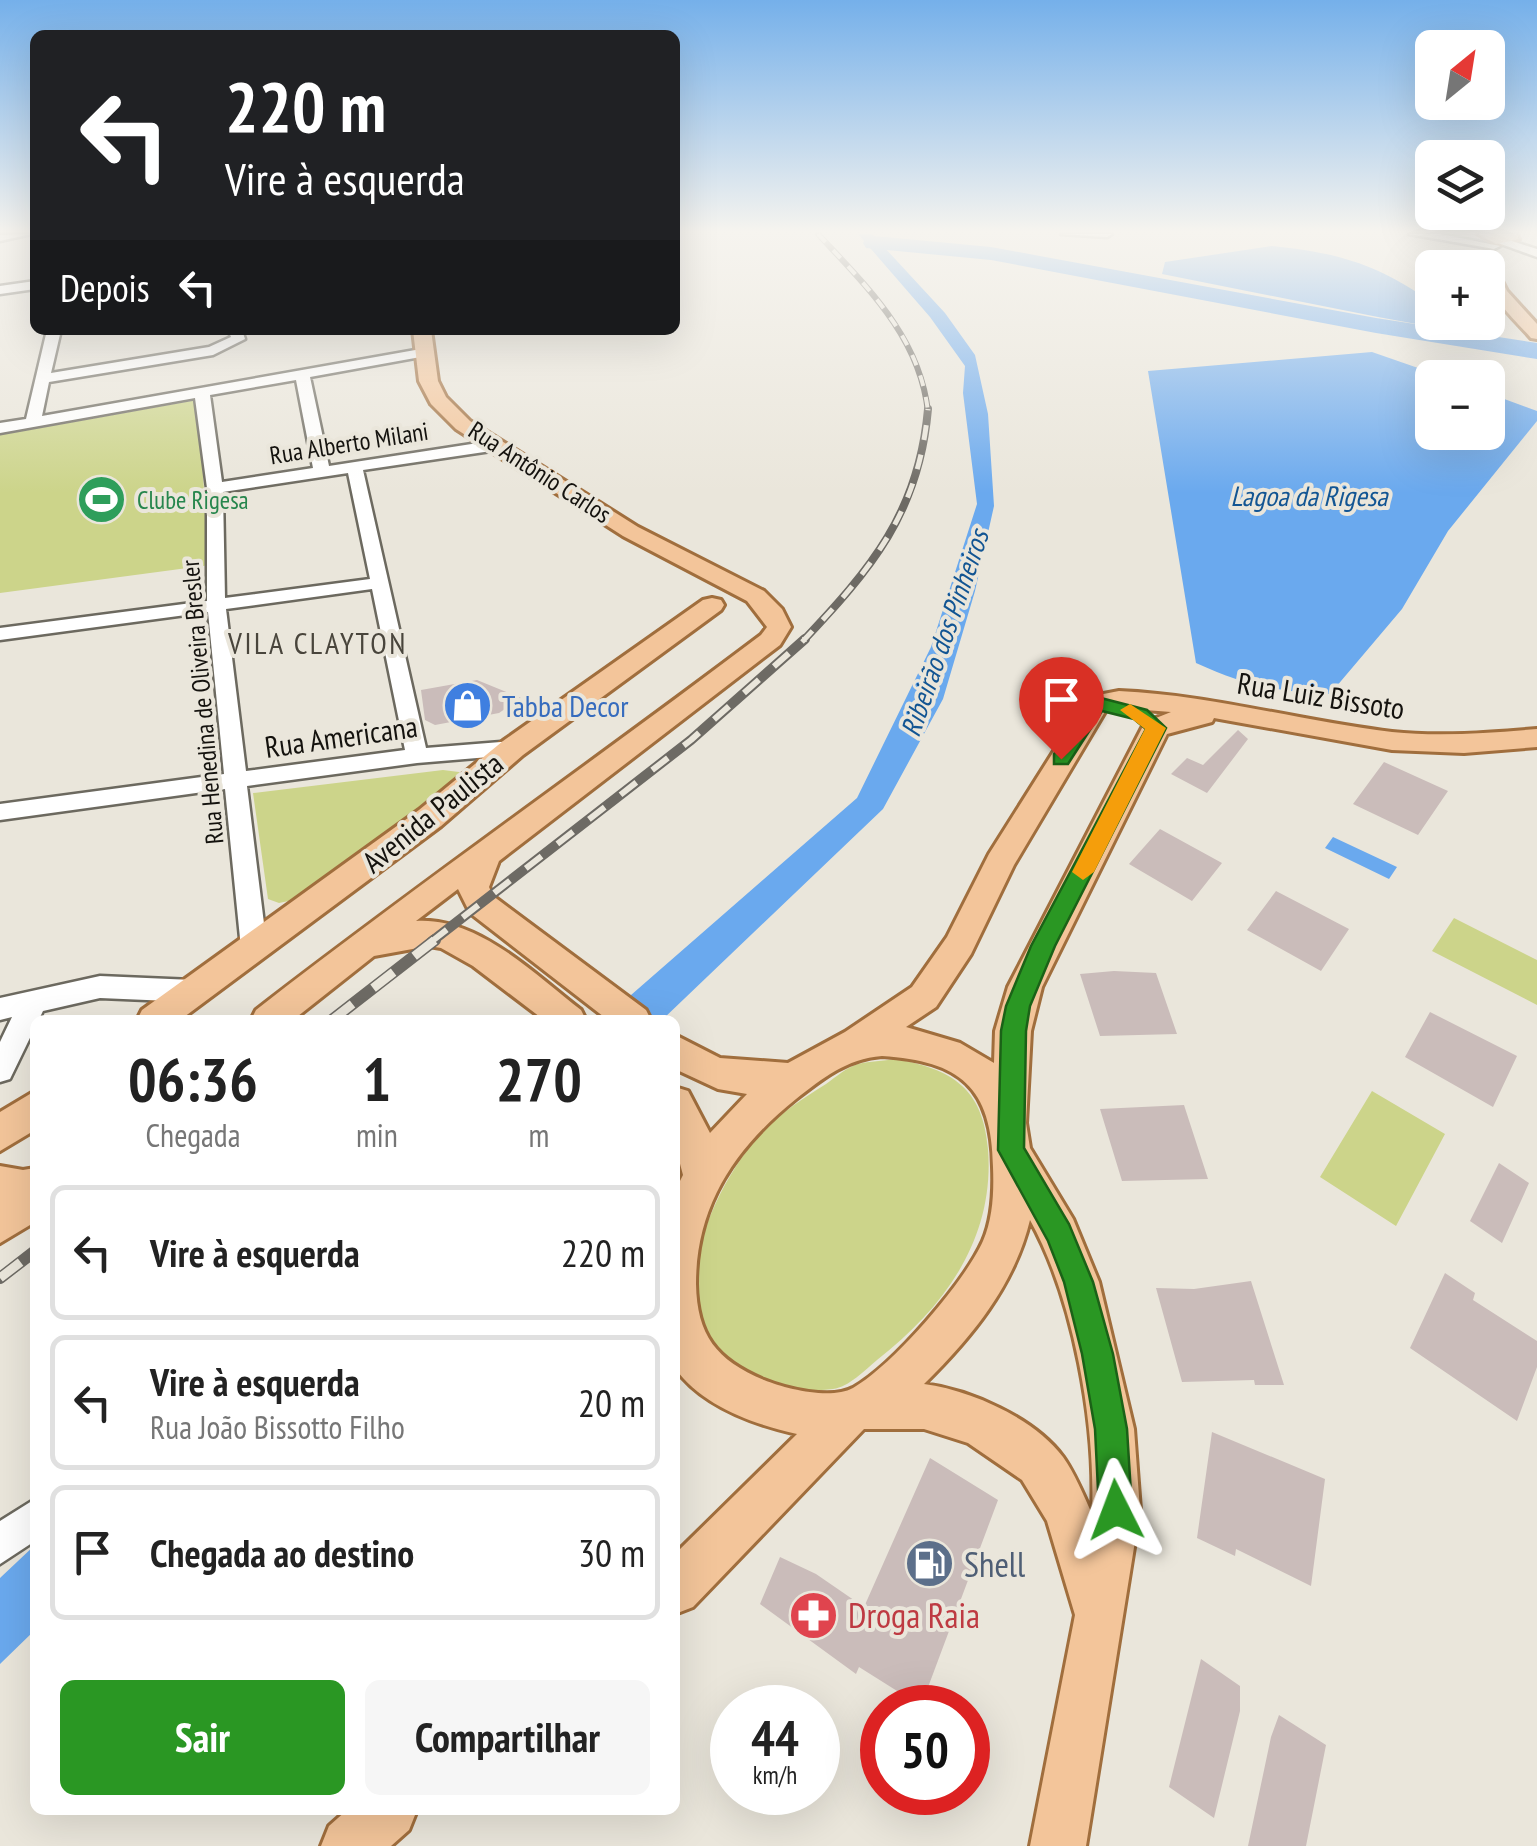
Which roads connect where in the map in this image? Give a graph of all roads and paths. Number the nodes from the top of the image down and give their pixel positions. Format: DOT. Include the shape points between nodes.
graph roads {
  1 [pos="53,335"];
  2 [pos="237,335"];
  3 [pos="422,335"];
  4 [pos="422,353"];
  5 [pos="302,374"];
  6 [pos="42,379"];
  7 [pos="202,392"];
  8 [pos="34,422"];
  9 [pos="0,428"];
  10 [pos="491,446"];
  11 [pos="355,468"];
  12 [pos="322,472"];
  13 [pos="215,488"];
  14 [pos="711,574"];
  15 [pos="379,584"];
  16 [pos="216,603"];
  17 [pos="712,606"];
  18 [pos="779,627"];
  19 [pos="0,634"];
  20 [pos="1097,704"];
  21 [pos="1226,714"];
  22 [pos="1156,728"];
  23 [pos="1537,738"];
  24 [pos="513,748"];
  25 [pos="417,756"];
  26 [pos="234,782"];
  27 [pos="0,812"];
  28 [pos="487,852"];
  29 [pos="366,946"];
  30 [pos="254,948"];
  31 [pos="193,991"];
  32 [pos="34,1002"];
  33 [pos="0,1009"];
  34 [pos="161,1015"];
  35 [pos="275,1015"];
  36 [pos="557,1015"];
  37 [pos="627,1015"];
  38 [pos="846,1046"];
  39 [pos="684,1057"];
  40 [pos="0,1070"];
  41 [pos="795,1078"];
  42 [pos="680,1111"];
  43 [pos="30,1112"];
  44 [pos="0,1134"];
  45 [pos="1010,1143"];
  46 [pos="704,1176"];
  47 [pos="0,1184"];
  48 [pos="30,1187"];
  49 [pos="30,1202"];
  50 [pos="0,1224"];
  51 [pos="680,1238"];
  52 [pos="680,1326"];
  53 [pos="856,1411"];
  54 [pos="30,1521"];
  55 [pos="0,1546"];
  56 [pos="680,1585"];
  57 [pos="1100,1618"];
  58 [pos="383,1815"];
  59 [pos="349,1846"];
  60 [pos="1058,1846"];
  1 -- 6 [label="street"];
  2 -- 6 [label="street" via="234,344 212,351"];
  3 -- 4 [label="main road, Rua Antônio Carlos"];
  4 -- 5 [label="street"];
  4 -- 10 [label="main road, Rua Antônio Carlos" via="445,408"];
  5 -- 7 [label="street"];
  5 -- 12 [label="street"];
  6 -- 8 [label="street"];
  7 -- 8 [label="street"];
  7 -- 13 [label="street, Rua Henedina de Oliveira Bresler"];
  8 -- 9 [label="street"];
  10 -- 11 [label="street, Rua Alberto Milani"];
  10 -- 14 [label="main road, Rua Antônio Carlos"];
  11 -- 12 [label="street, Rua Alberto Milani"];
  11 -- 15 [label="street"];
  12 -- 13 [label="street, Rua Alberto Milani"];
  13 -- 16 [label="street, Rua Henedina de Oliveira Bresler"];
  14 -- 17 [label="main road" via="717,594"];
  14 -- 18 [label="main road, Rua Antônio Carlos" via="764,601"];
  15 -- 16 [label="street"];
  15 -- 25 [label="street"];
  16 -- 19 [label="street"];
  16 -- 26 [label="street, Rua Henedina de Oliveira Bresler"];
  17 -- 18 [label="main road" via="757,612"];
  17 -- 24 [label="main road, Avenida Paulista"];
  18 -- 28 [label="main road, Avenida Paulista" via="640,742"];
  20 -- 21 [label="main road, Rua Luiz Bissoto" via="1142,700"];
  20 -- 22 [label="main road" via="1140,714"];
  20 -- 38 [label="main road" via="924,997"];
  21 -- 22 [label="main road"];
  21 -- 23 [label="main road, Rua Luiz Bissoto" via="1432,744"];
  22 -- 45 [label="main road" via="1024,987 1013,1031"];
  24 -- 25 [label="street, Rua Americana"];
  24 -- 30 [label="main road, Avenida Paulista"];
  25 -- 26 [label="street, Rua Americana"];
  26 -- 27 [label="street, Rua Americana"];
  26 -- 30 [label="street, Rua Henedina de Oliveira Bresler"];
  28 -- 29 [label="main road, Avenida Paulista"];
  28 -- 37 [label="main road" via="473,887 481,904"];
  29 -- 35 [label="main road, Avenida Paulista"];
  29 -- 36 [label="main road" via="442,934"];
  30 -- 31 [label="main road, Avenida Paulista"];
  31 -- 32 [label="street" via="100,987"];
  31 -- 34 [label="main road, Avenida Paulista"];
  32 -- 33 [label="street"];
  32 -- 40 [label="street"];
  38 -- 41 [label="main road"];
  38 -- 45 [label="main road" via="894,1040 963,1062 996,1090"];
  39 -- 41 [label="main road" via="737,1080"];
  41 -- 46 [label="main road" via="749,1114"];
  42 -- 46 [label="main road"];
  43 -- 44 [label="main road"];
  45 -- 53 [label="main road" via="1014,1182 995,1261 965,1311"];
  45 -- 57 [label="main road" via="1059,1234 1098,1354 1116,1510"];
  46 -- 51 [label="main road"];
  47 -- 48 [label="main road"];
  49 -- 50 [label="main road"];
  52 -- 53 [label="main road" via="696,1361 740,1394 777,1407"];
  53 -- 56 [label="main road"];
  53 -- 57 [label="main road" via="942,1410 1015,1446 1045,1470 1064,1506"];
  54 -- 55 [label="street"];
  57 -- 60 [label="main road"];
  58 -- 59 [label="main road"];
}
